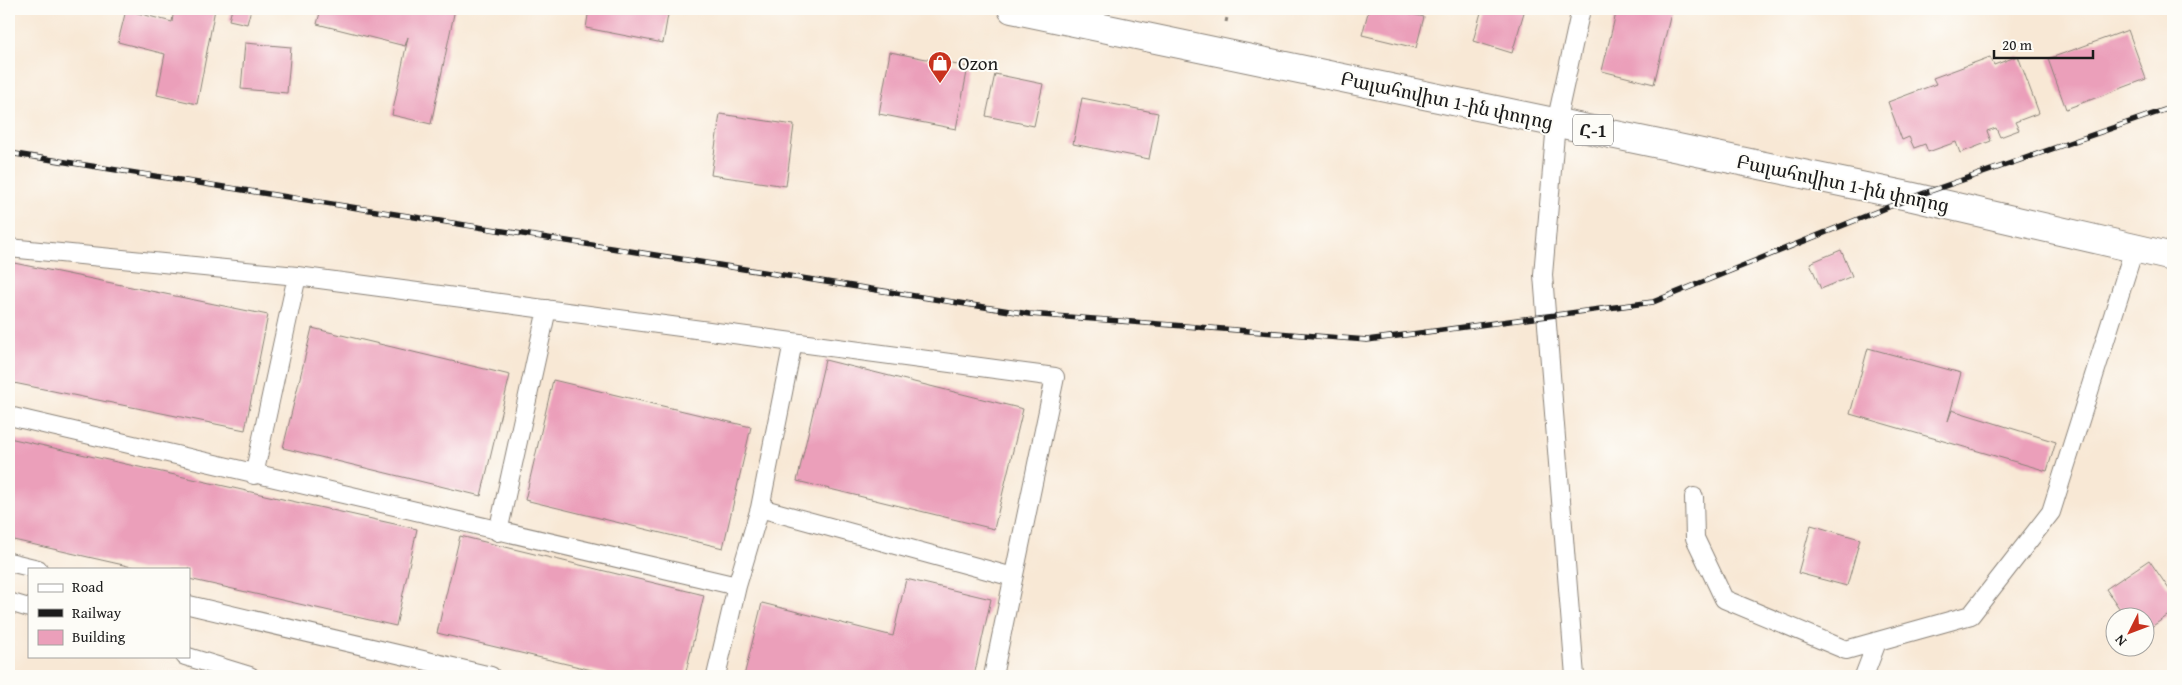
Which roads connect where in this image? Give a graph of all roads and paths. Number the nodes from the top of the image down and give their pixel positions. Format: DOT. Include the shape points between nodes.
graph roads {
  1 [pos="1012,9"];
  2 [pos="1581,9"];
  3 [pos="1556,123"];
  4 [pos="9,248"];
  5 [pos="2134,249"];
  6 [pos="2173,257"];
  7 [pos="297,276"];
  8 [pos="547,309"];
  9 [pos="793,342"];
  10 [pos="9,416"];
  11 [pos="254,475"];
  12 [pos="1694,497"];
  13 [pos="760,508"];
  14 [pos="498,532"];
  15 [pos="9,562"];
  16 [pos="34,568"];
  17 [pos="1013,578"];
  18 [pos="737,586"];
  19 [pos="9,602"];
  20 [pos="190,605"];
  21 [pos="28,608"];
  22 [pos="1877,642"];
  23 [pos="190,658"];
  24 [pos="250,676"];
  25 [pos="491,676"];
  26 [pos="716,676"];
  27 [pos="992,676"];
  28 [pos="1575,676"];
  29 [pos="1864,676"];
  1 -- 3 [label="main road, Բալահովիտ 1-ին փողոց / Հ-1"];
  2 -- 3 [label="lane"];
  3 -- 5 [label="main road, Բալահովիտ 1-ին փողոց / Հ-1" via="1913,197"];
  3 -- 28 [label="lane" via="1543,275"];
  4 -- 7 [label="lane"];
  5 -- 6 [label="main road, Բալահովիտ 1-ին փողոց / Հ-1"];
  5 -- 22 [label="lane" via="2051,512 1971,615"];
  7 -- 8 [label="lane"];
  7 -- 11 [label="lane"];
  8 -- 9 [label="lane"];
  8 -- 14 [label="lane"];
  9 -- 13 [label="lane"];
  9 -- 17 [label="lane" via="1055,377"];
  10 -- 11 [label="lane"];
  11 -- 14 [label="lane"];
  12 -- 22 [label="lane" via="1695,538 1724,599 1846,650"];
  13 -- 17 [label="lane"];
  13 -- 18 [label="lane"];
  14 -- 18 [label="lane"];
  15 -- 16 [label="lane"];
  17 -- 27 [label="lane"];
  18 -- 26 [label="lane"];
  19 -- 21 [label="lane"];
  20 -- 25 [label="lane"];
  22 -- 29 [label="lane"];
  23 -- 24 [label="lane"];
}
